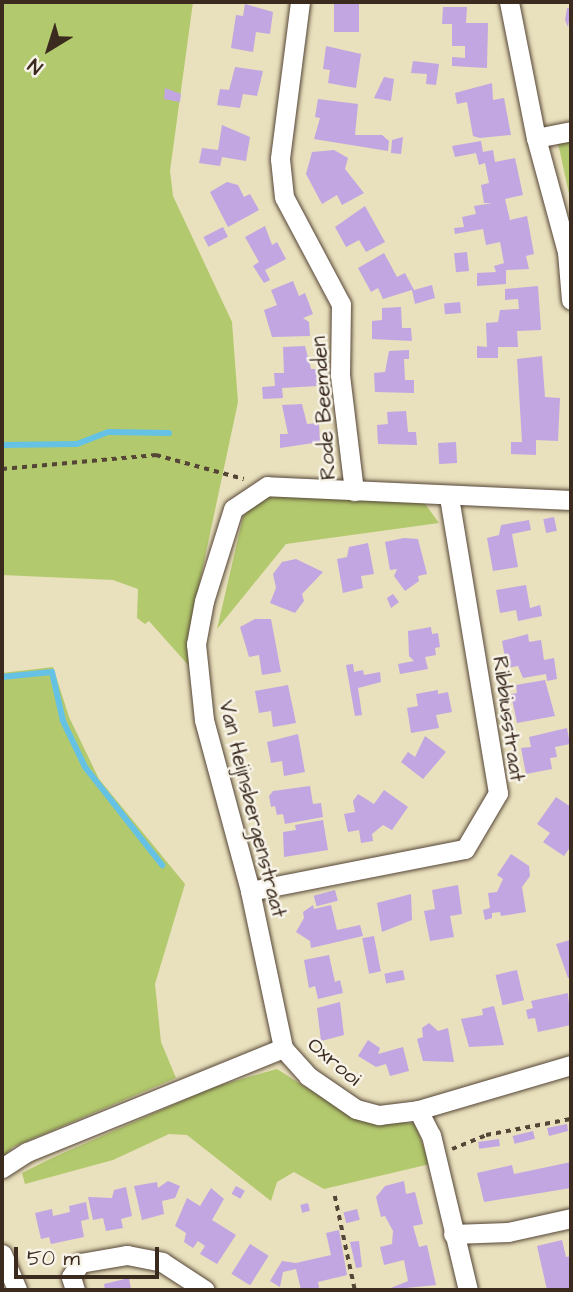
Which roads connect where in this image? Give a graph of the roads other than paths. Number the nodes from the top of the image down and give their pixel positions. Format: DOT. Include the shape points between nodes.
graph roads {
  1 [pos="300,2"];
  2 [pos="509,2"];
  3 [pos="571,131"];
  4 [pos="536,138"];
  5 [pos="571,300"];
  6 [pos="354,491"];
  7 [pos="449,497"];
  8 [pos="571,500"];
  9 [pos="250,891"];
  10 [pos="283,1048"];
  11 [pos="571,1065"];
  12 [pos="418,1110"];
  13 [pos="2,1168"];
  14 [pos="571,1217"];
  15 [pos="453,1234"];
  16 [pos="2,1254"];
  17 [pos="17,1290"];
  18 [pos="75,1290"];
  19 [pos="205,1290"];
  20 [pos="468,1290"];
  1 -- 6 [label="street, Rode Beemden" via="280,159 284,197 341,304 340,375"];
  2 -- 4 [label="street"];
  3 -- 4 [label="street"];
  4 -- 5 [label="street" via="567,252"];
  6 -- 7 [label="street"];
  6 -- 9 [label="street, Van Heijnsbergenstraat" via="267,486 233,509 204,601 197,644 204,720"];
  7 -- 8 [label="street"];
  7 -- 9 [label="street, Ribbiusstraat" via="498,793 465,849"];
  9 -- 10 [label="street, Van Heijnsbergenstraat"];
  10 -- 12 [label="street, Oxrooi" via="308,1076 356,1109 379,1115"];
  10 -- 13 [label="street, Oxrooi" via="27,1152"];
  11 -- 12 [label="street, Oxrooi"];
  12 -- 15 [label="street"];
  14 -- 15 [label="street" via="508,1232"];
  15 -- 20 [label="street"];
  16 -- 17 [label="street"];
  18 -- 19 [label="street" via="71,1277 80,1263 127,1255 162,1262"];
}
